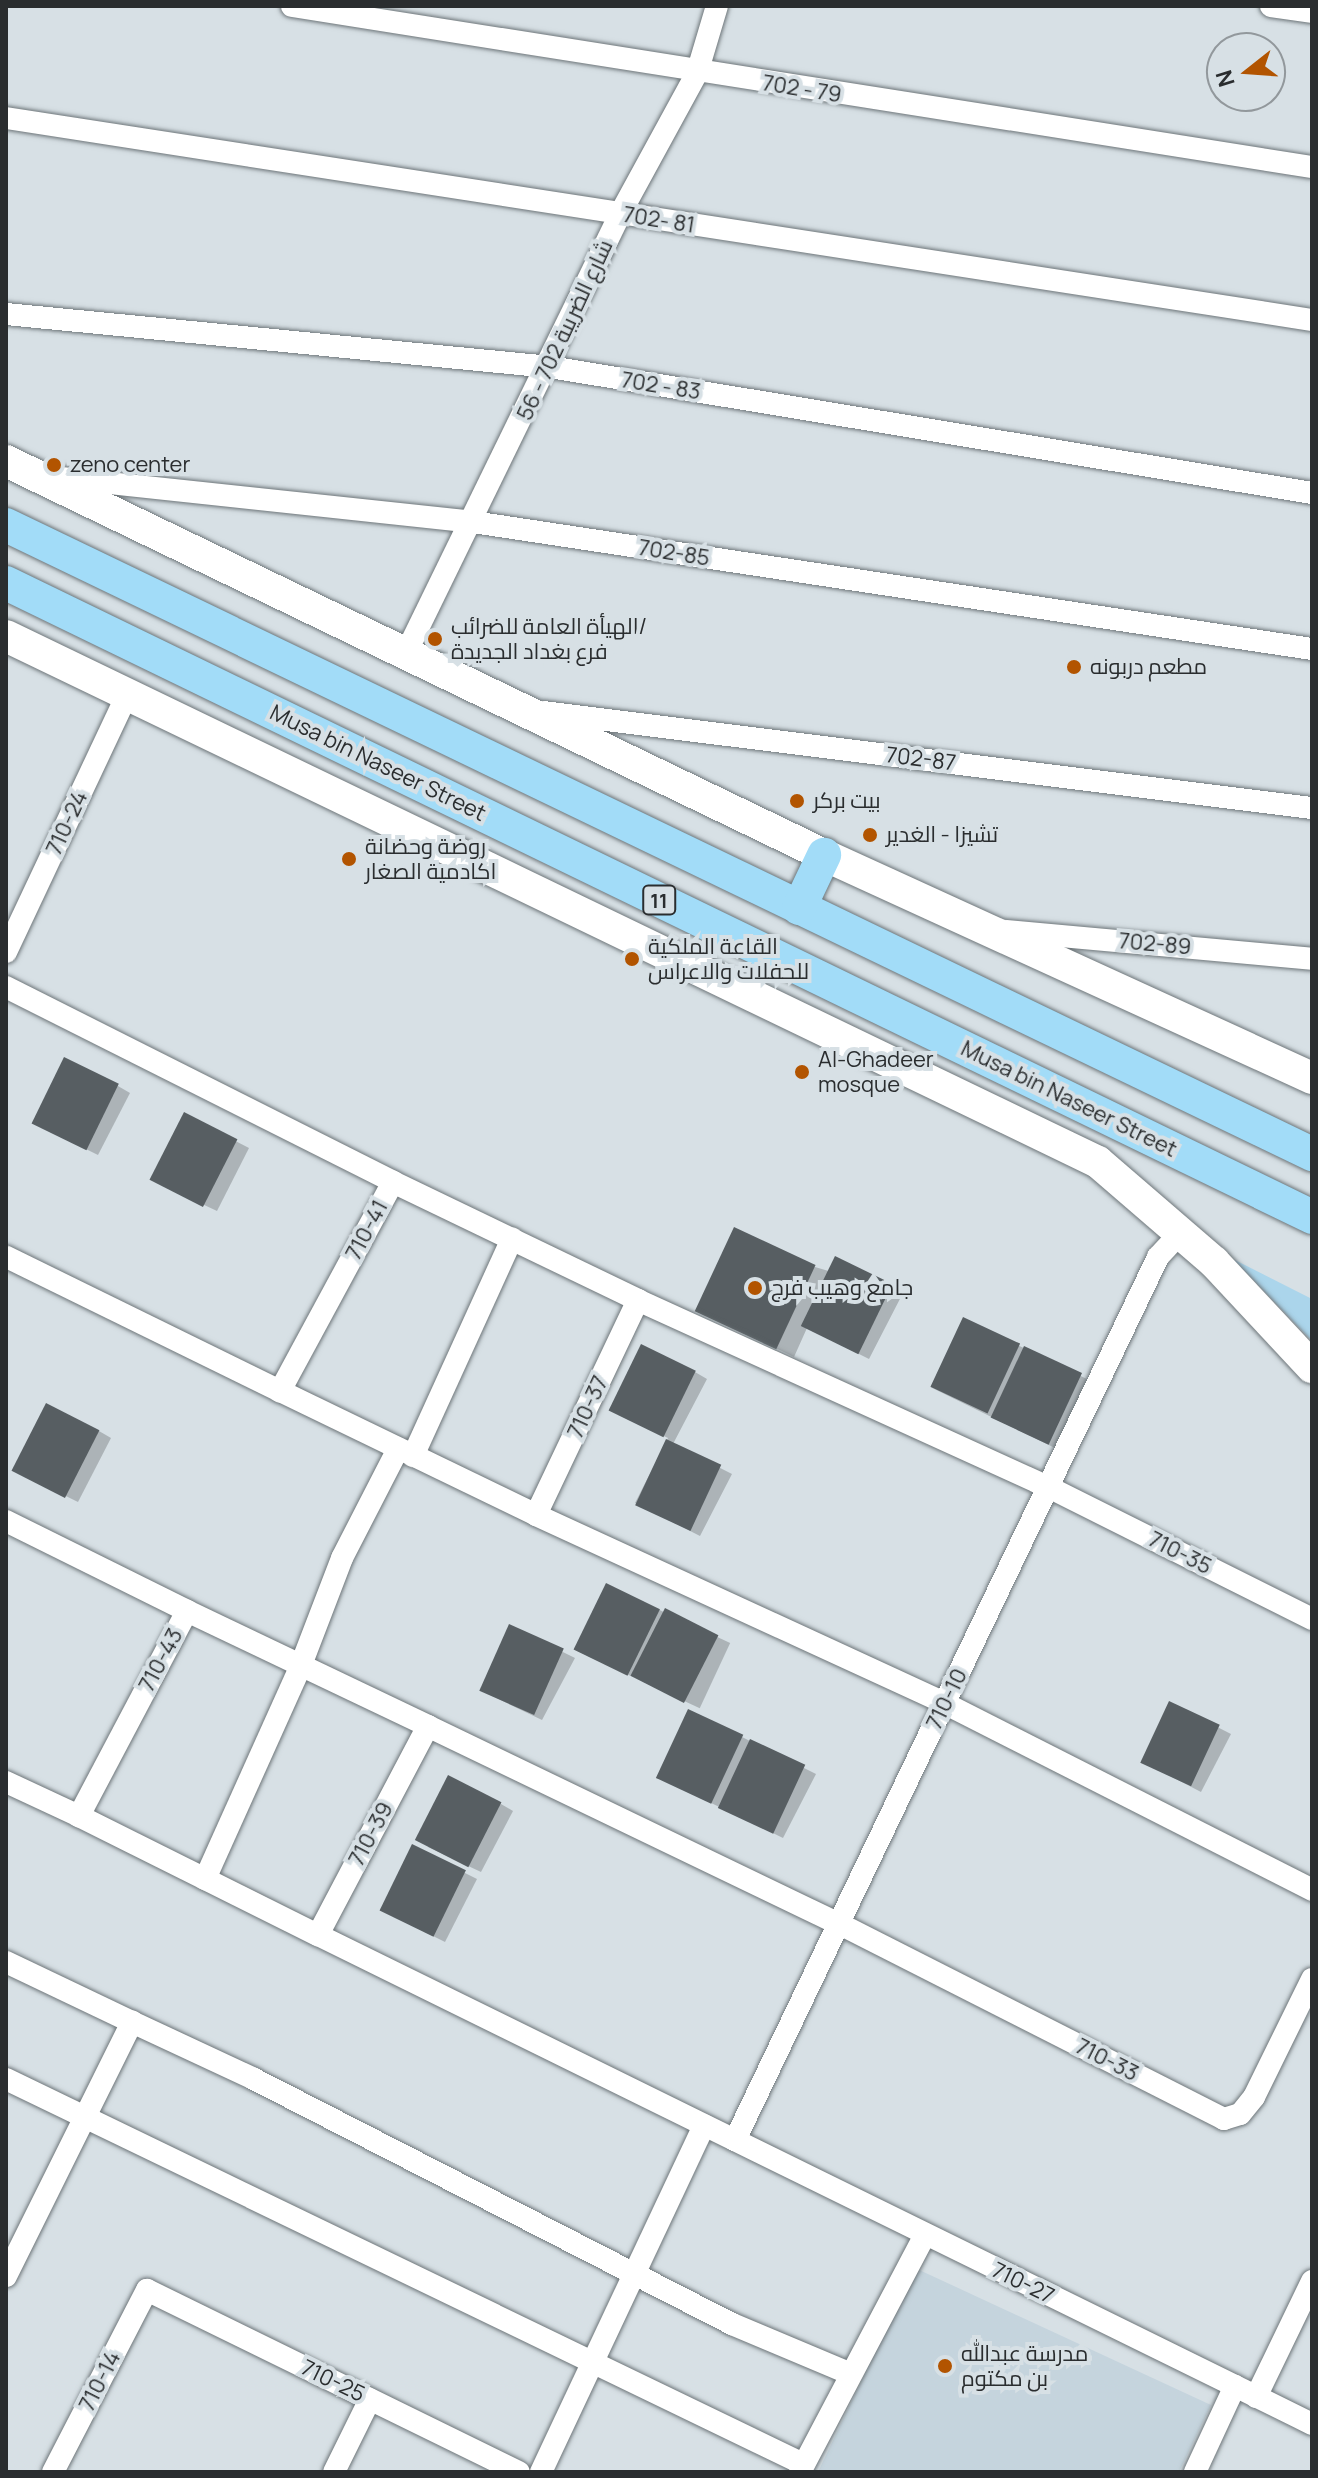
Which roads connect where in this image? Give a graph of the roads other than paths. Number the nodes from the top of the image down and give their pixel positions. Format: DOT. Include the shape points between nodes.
graph roads {
  1 [pos="292,6"];
  2 [pos="717,6"];
  3 [pos="1271,6"];
  4 [pos="1312,12"];
  5 [pos="697,73"];
  6 [pos="6,118"];
  7 [pos="1312,167"];
  8 [pos="620,214"];
  9 [pos="6,314"];
  10 [pos="1312,320"];
  11 [pos="550,367"];
  12 [pos="20,468"];
  13 [pos="1312,493"];
  14 [pos="473,522"];
  15 [pos="6,525"];
  16 [pos="6,583"];
  17 [pos="6,636"];
  18 [pos="1312,649"];
  19 [pos="406,653"];
  20 [pos="127,695"];
  21 [pos="531,711"];
  22 [pos="1312,808"];
  23 [pos="824,855"];
  24 [pos="799,908"];
  25 [pos="998,930"];
  26 [pos="6,952"];
  27 [pos="1312,959"];
  28 [pos="6,987"];
  29 [pos="1312,1078"];
  30 [pos="1312,1154"];
  31 [pos="393,1182"];
  32 [pos="1312,1217"];
  33 [pos="1180,1233"];
  34 [pos="512,1239"];
  35 [pos="6,1257"];
  36 [pos="638,1300"];
  37 [pos="1312,1367"];
  38 [pos="280,1391"];
  39 [pos="406,1453"];
  40 [pos="1048,1487"];
  41 [pos="536,1515"];
  42 [pos="6,1521"];
  43 [pos="187,1611"];
  44 [pos="1312,1619"];
  45 [pos="301,1665"];
  46 [pos="944,1703"];
  47 [pos="428,1726"];
  48 [pos="6,1782"];
  49 [pos="79,1816"];
  50 [pos="205,1879"];
  51 [pos="1312,1890"];
  52 [pos="839,1924"];
  53 [pos="318,1935"];
  54 [pos="6,1962"];
  55 [pos="1312,1979"];
  56 [pos="132,2022"];
  57 [pos="6,2079"];
  58 [pos="84,2118"];
  59 [pos="704,2125"];
  60 [pos="735,2140"];
  61 [pos="925,2235"];
  62 [pos="635,2272"];
  63 [pos="6,2276"];
  64 [pos="1312,2281"];
  65 [pos="147,2290"];
  66 [pos="594,2359"];
  67 [pos="851,2374"];
  68 [pos="1235,2386"];
  69 [pos="1256,2397"];
  70 [pos="370,2399"];
  71 [pos="1312,2424"];
  72 [pos="802,2468"];
  73 [pos="53,2472"];
  74 [pos="334,2472"];
  75 [pos="519,2472"];
  76 [pos="541,2472"];
  77 [pos="1195,2472"];
  1 -- 5 [label="street, 702 - 79"];
  2 -- 5 [label="street, شارع الضريبة 702 - 56"];
  3 -- 4 [label="street"];
  5 -- 7 [label="street, 702 - 79"];
  5 -- 8 [label="street, شارع الضريبة 702 - 56"];
  6 -- 8 [label="street, 702- 81"];
  8 -- 10 [label="street, 702- 81"];
  8 -- 11 [label="street, شارع الضريبة 702 - 56"];
  9 -- 11 [label="street, 702 - 83"];
  11 -- 13 [label="street, 702 - 83"];
  11 -- 14 [label="street, شارع الضريبة 702 - 56"];
  12 -- 14 [label="street, 702-85"];
  12 -- 19 [label="street"];
  14 -- 18 [label="street, 702-85"];
  14 -- 19 [label="street, شارع الضريبة 702 - 56"];
  15 -- 24 [label="main road, 11"];
  16 -- 32 [label="main road, Musa bin Naseer Street / 11"];
  17 -- 20 [label="street"];
  19 -- 21 [label="street"];
  20 -- 26 [label="street, 710-24"];
  20 -- 33 [label="street" via="1018,1119 1098,1162"];
  21 -- 22 [label="street, 702-87"];
  21 -- 23 [label="street"];
  23 -- 24 [label="main road"];
  23 -- 25 [label="street"];
  24 -- 30 [label="main road, 11"];
  25 -- 27 [label="street, 702-89"];
  25 -- 29 [label="street"];
  28 -- 31 [label="street, 710-41"];
  31 -- 34 [label="street"];
  31 -- 38 [label="street, 710-41"];
  33 -- 37 [label="street"];
  33 -- 40 [label="street, 710-10" via="1158,1257"];
  34 -- 36 [label="street"];
  34 -- 39 [label="street"];
  35 -- 38 [label="street"];
  36 -- 40 [label="street"];
  36 -- 41 [label="street, 710-37"];
  38 -- 39 [label="street"];
  39 -- 41 [label="street"];
  39 -- 45 [label="street" via="342,1558"];
  40 -- 44 [label="street, 710-35"];
  40 -- 46 [label="street, 710-10"];
  41 -- 46 [label="street"];
  42 -- 43 [label="street, 710-43"];
  43 -- 45 [label="street"];
  43 -- 49 [label="street, 710-43"];
  45 -- 47 [label="street"];
  45 -- 50 [label="street"];
  46 -- 51 [label="street"];
  46 -- 52 [label="street, 710-10"];
  47 -- 52 [label="street"];
  47 -- 53 [label="street, 710-39"];
  48 -- 49 [label="street"];
  49 -- 50 [label="street"];
  50 -- 53 [label="street"];
  52 -- 55 [label="street, 710-33" via="1224,2119 1240,2114 1254,2097"];
  52 -- 60 [label="street, 710-10"];
  53 -- 59 [label="street"];
  54 -- 56 [label="street"];
  56 -- 58 [label="street"];
  56 -- 62 [label="street"];
  57 -- 58 [label="street"];
  58 -- 63 [label="street"];
  58 -- 66 [label="street"];
  59 -- 60 [label="street"];
  59 -- 62 [label="street"];
  60 -- 61 [label="street, 710-27"];
  61 -- 67 [label="street"];
  61 -- 68 [label="street, 710-27"];
  62 -- 66 [label="street"];
  62 -- 67 [label="street" via="732,2324"];
  64 -- 69 [label="street"];
  65 -- 70 [label="street, 710-25"];
  65 -- 73 [label="street, 710-14"];
  66 -- 72 [label="street"];
  66 -- 76 [label="street"];
  67 -- 72 [label="street"];
  68 -- 69 [label="street, 710-27"];
  68 -- 77 [label="street"];
  69 -- 71 [label="street, 710-27"];
  70 -- 74 [label="street"];
  70 -- 75 [label="street, 710-25"];
}
